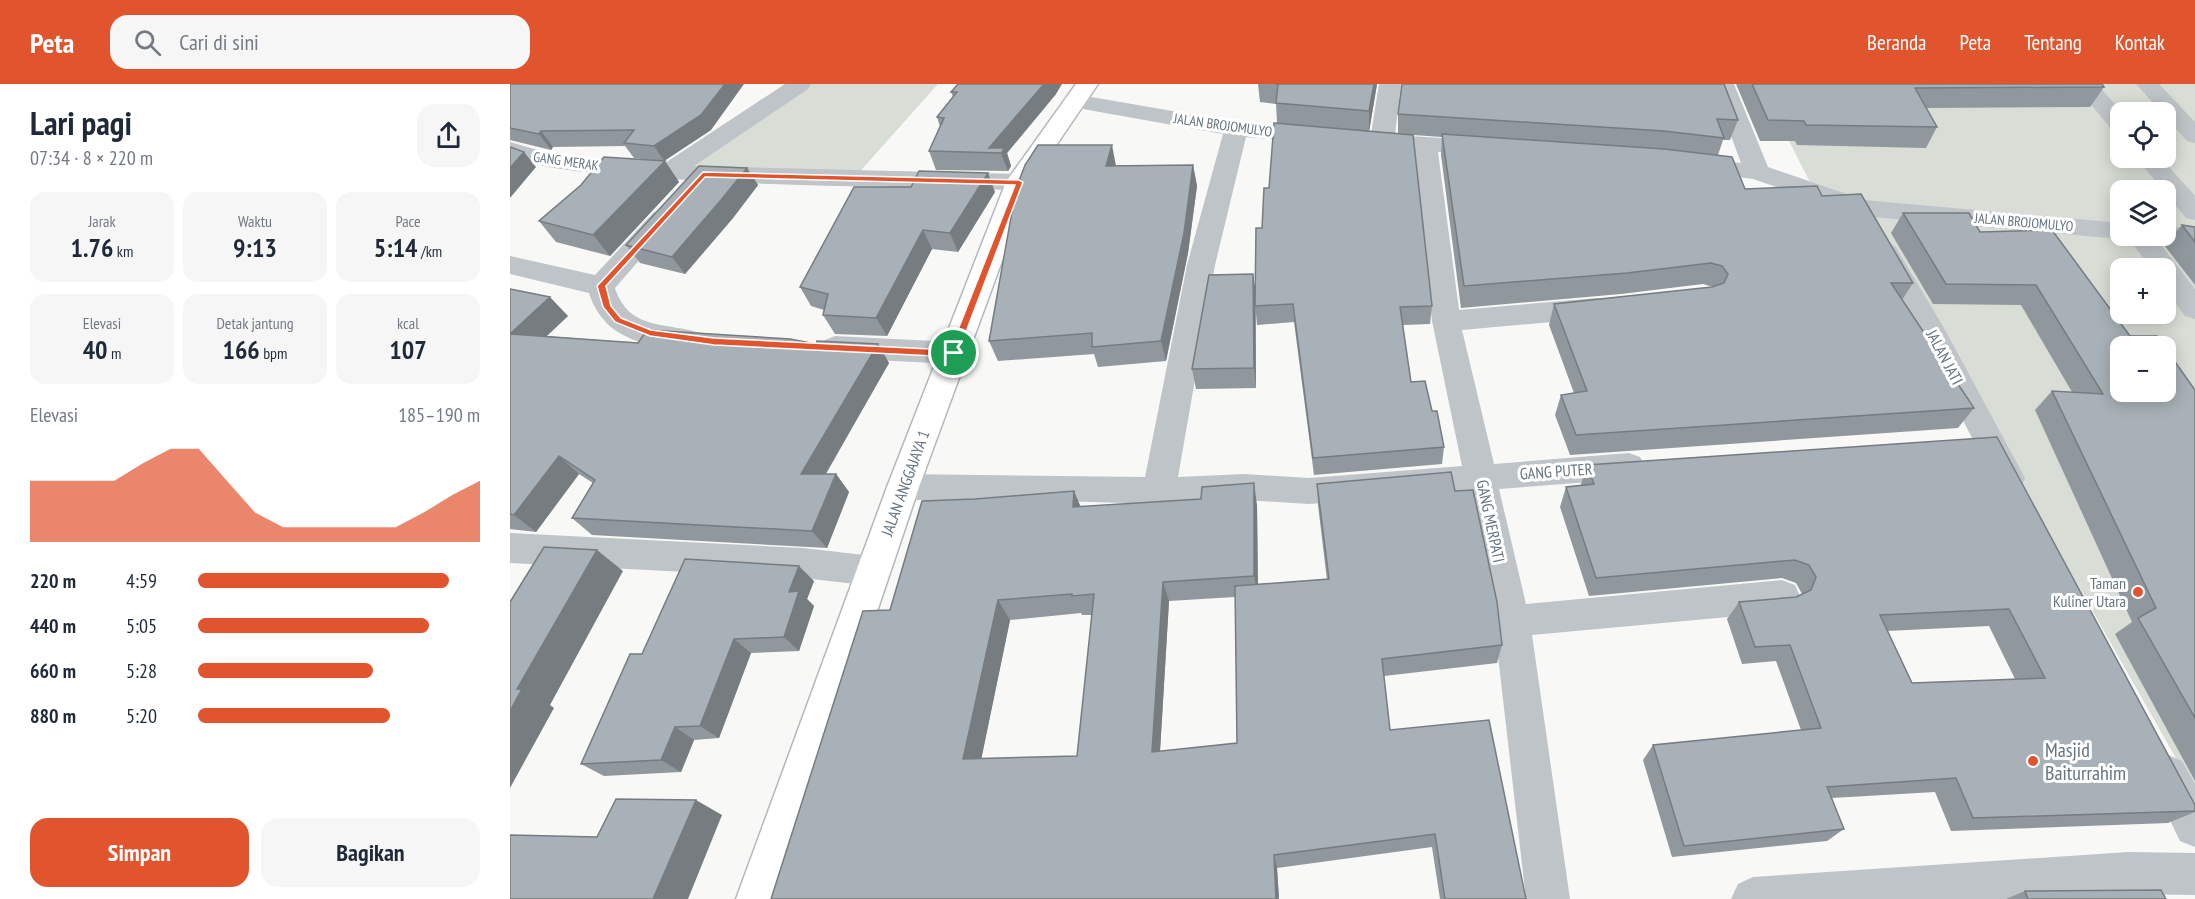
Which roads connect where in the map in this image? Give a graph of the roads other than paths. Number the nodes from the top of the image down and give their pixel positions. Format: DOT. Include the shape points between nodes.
graph roads {
  1 [pos="800,84"];
  2 [pos="1390,84"];
  3 [pos="1724,84"];
  4 [pos="2085,84"];
  5 [pos="2147,84"];
  6 [pos="1081,92"];
  7 [pos="2110,113"];
  8 [pos="1236,129"];
  9 [pos="2195,136"];
  10 [pos="1382,142"];
  11 [pos="1425,145"];
  12 [pos="510,150"];
  13 [pos="1512,150"];
  14 [pos="1669,162"];
  15 [pos="2157,168"];
  16 [pos="668,172"];
  17 [pos="1757,172"];
  18 [pos="703,174"];
  19 [pos="1019,182"];
  20 [pos="1861,208"];
  21 [pos="2195,212"];
  22 [pos="2110,230"];
  23 [pos="2176,236"];
  24 [pos="2195,238"];
  25 [pos="2148,246"];
  26 [pos="2157,258"];
  27 [pos="510,265"];
  28 [pos="2176,284"];
  29 [pos="601,286"];
  30 [pos="1621,306"];
  31 [pos="2195,309"];
  32 [pos="1446,321"];
  33 [pos="714,342"];
  34 [pos="810,346"];
  35 [pos="954,353"];
  36 [pos="1990,441"];
  37 [pos="1954,444"];
  38 [pos="1659,464"];
  39 [pos="1481,476"];
  40 [pos="903,487"];
  41 [pos="1159,491"];
  42 [pos="2023,504"];
  43 [pos="510,548"];
  44 [pos="873,571"];
  45 [pos="1782,596"];
  46 [pos="1512,621"];
  47 [pos="2156,753"];
  48 [pos="2195,826"];
  49 [pos="2195,874"];
  50 [pos="2134,886"];
  51 [pos="758,899"];
  52 [pos="1548,899"];
  53 [pos="1753,899"];
  1 -- 16 [label="street"];
  2 -- 10 [label="street"];
  3 -- 17 [label="street"];
  4 -- 7 [label="street"];
  5 -- 9 [label="street"];
  6 -- 8 [label="street, JALAN BROJOMULYO"];
  6 -- 19 [label="main road, JALAN ANGGAJAYA 1"];
  8 -- 10 [label="street, JALAN BROJOMULYO"];
  8 -- 41 [label="street" via="1201,265"];
  10 -- 11 [label="street, JALAN BROJOMULYO"];
  11 -- 13 [label="street, JALAN BROJOMULYO"];
  11 -- 32 [label="street, GANG MERPATI"];
  12 -- 16 [label="street, GANG MERAK" via="530,156"];
  14 -- 17 [label="street, JALAN BROJOMULYO"];
  15 -- 21 [label="street"];
  16 -- 18 [label="street, GANG MERAK"];
  17 -- 20 [label="street, JALAN BROJOMULYO"];
  18 -- 19 [label="street, GANG MERAK"];
  18 -- 29 [label="street"];
  19 -- 35 [label="main road, JALAN ANGGAJAYA 1"];
  20 -- 22 [label="street, JALAN BROJOMULYO"];
  20 -- 36 [label="street, JALAN JATI"];
  23 -- 24 [label="street"];
  25 -- 26 [label="street"];
  27 -- 29 [label="street"];
  28 -- 31 [label="street"];
  29 -- 33 [label="street" via="607,307 618,320 673,337"];
  30 -- 32 [label="street"];
  32 -- 39 [label="street, GANG MERPATI"];
  34 -- 35 [label="street"];
  35 -- 40 [label="main road, JALAN ANGGAJAYA 1"];
  36 -- 37 [label="street"];
  36 -- 42 [label="street, JALAN JATI"];
  38 -- 39 [label="street, GANG PUTER"];
  39 -- 41 [label="street, GANG PUTER" via="1309,491 1244,487"];
  39 -- 46 [label="street, GANG MERPATI"];
  40 -- 41 [label="street, GANG PUTER"];
  40 -- 44 [label="main road, JALAN ANGGAJAYA 1"];
  43 -- 44 [label="street" via="803,563"];
  44 -- 51 [label="main road, JALAN ANGGAJAYA 1"];
  45 -- 46 [label="street"];
  46 -- 52 [label="street, GANG MERPATI"];
  47 -- 48 [label="street"];
  49 -- 50 [label="street"];
  50 -- 53 [label="street"];
}
